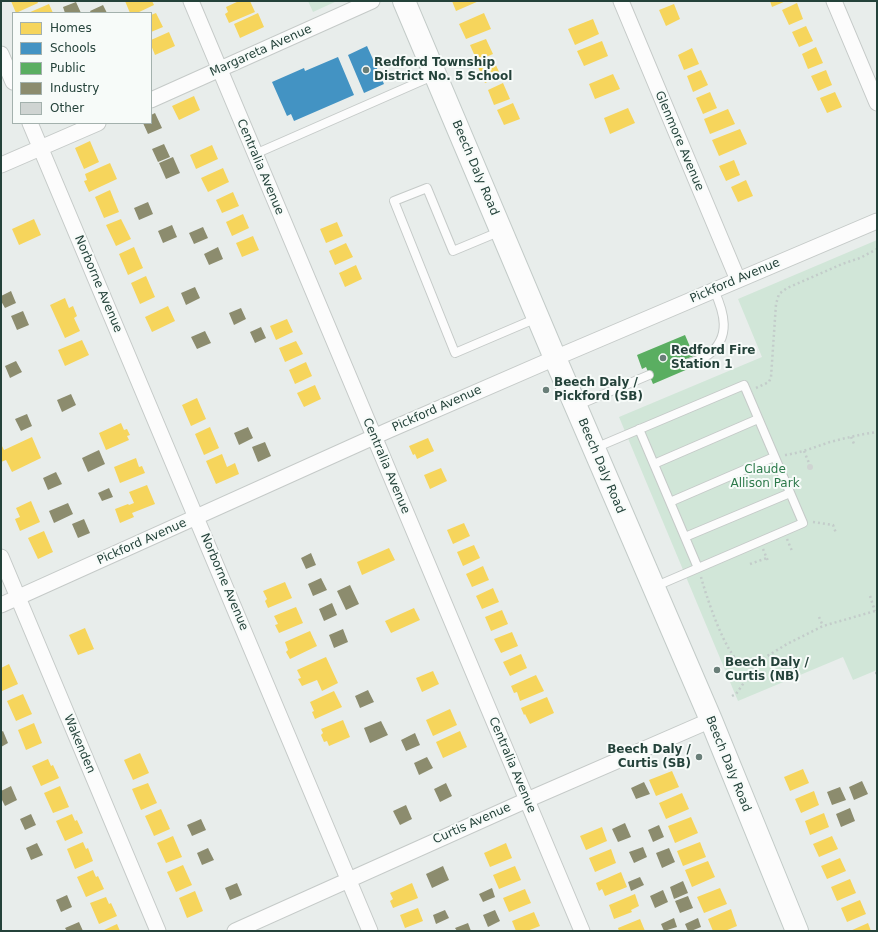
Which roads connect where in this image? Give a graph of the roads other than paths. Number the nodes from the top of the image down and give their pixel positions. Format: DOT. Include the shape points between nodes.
graph roads {
  1 [pos="190,1"];
  2 [pos="372,1"];
  3 [pos="404,1"];
  4 [pos="621,1"];
  5 [pos="834,1"];
  6 [pos="1,54"];
  7 [pos="219,70"];
  8 [pos="436,75"];
  9 [pos="12,80"];
  10 [pos="152,100"];
  11 [pos="877,104"];
  12 [pos="30,124"];
  13 [pos="96,124"];
  14 [pos="41,148"];
  15 [pos="255,154"];
  16 [pos="1,165"];
  17 [pos="877,221"];
  18 [pos="501,231"];
  19 [pos="738,280"];
  20 [pos="714,290"];
  21 [pos="538,318"];
  22 [pos="555,358"];
  23 [pos="686,364"];
  24 [pos="649,375"];
  25 [pos="576,406"];
  26 [pos="758,419"];
  27 [pos="639,429"];
  28 [pos="373,437"];
  29 [pos="594,448"];
  30 [pos="774,457"];
  31 [pos="654,464"];
  32 [pos="790,493"];
  33 [pos="670,502"];
  34 [pos="196,518"];
  35 [pos="685,537"];
  36 [pos="1,557"];
  37 [pos="698,568"];
  38 [pos="653,587"];
  39 [pos="18,597"];
  40 [pos="1,605"];
  41 [pos="711,720"];
  42 [pos="527,800"];
  43 [pos="349,880"];
  44 [pos="158,931"];
  45 [pos="235,931"];
  46 [pos="370,931"];
  47 [pos="582,931"];
  48 [pos="797,931"];
  1 -- 7 [label="street, Centralia Avenue"];
  2 -- 7 [label="street, Margareta Avenue"];
  3 -- 8 [label="main road, Beech Daly Road"];
  4 -- 19 [label="street, Glenmore Avenue"];
  5 -- 11 [label="street"];
  6 -- 9 [label="street"];
  7 -- 10 [label="street, Margareta Avenue"];
  7 -- 15 [label="street, Centralia Avenue"];
  8 -- 15 [label="lane"];
  8 -- 18 [label="main road, Beech Daly Road"];
  12 -- 14 [label="street, Norborne Avenue"];
  13 -- 14 [label="street"];
  14 -- 16 [label="street"];
  14 -- 34 [label="street, Norborne Avenue"];
  15 -- 28 [label="street, Centralia Avenue"];
  17 -- 19 [label="street, Pickford Avenue"];
  18 -- 21 [label="main road, Beech Daly Road"];
  18 -- 21 [label="lane" via="453,251 427,188 394,201 455,353"];
  19 -- 20 [label="street, Pickford Avenue"];
  20 -- 22 [label="street, Pickford Avenue"];
  20 -- 23 [label="lane" via="724,318 723,331 717,346 708,355"];
  21 -- 22 [label="main road, Beech Daly Road"];
  22 -- 25 [label="main road, Beech Daly Road"];
  22 -- 28 [label="street, Pickford Avenue"];
  24 -- 25 [label="lane"];
  25 -- 29 [label="main road, Beech Daly Road"];
  26 -- 27 [label="lane" via="744,385"];
  26 -- 30 [label="lane"];
  26 -- 31 [label="lane"];
  27 -- 29 [label="lane"];
  27 -- 31 [label="lane"];
  28 -- 34 [label="street, Pickford Avenue"];
  28 -- 42 [label="street, Centralia Avenue"];
  29 -- 38 [label="main road, Beech Daly Road"];
  30 -- 32 [label="lane"];
  30 -- 33 [label="lane"];
  31 -- 33 [label="lane"];
  32 -- 35 [label="lane"];
  32 -- 37 [label="lane" via="802,523"];
  33 -- 35 [label="lane"];
  34 -- 39 [label="street, Pickford Avenue"];
  34 -- 43 [label="street, Norborne Avenue"];
  35 -- 37 [label="lane"];
  36 -- 39 [label="street, Wakenden"];
  37 -- 38 [label="lane"];
  38 -- 41 [label="main road, Beech Daly Road"];
  39 -- 40 [label="street, Pickford Avenue"];
  39 -- 44 [label="street, Wakenden"];
  41 -- 42 [label="street, Curtis Avenue"];
  41 -- 48 [label="main road, Beech Daly Road"];
  42 -- 43 [label="street, Curtis Avenue"];
  42 -- 47 [label="street, Centralia Avenue"];
  43 -- 45 [label="street, Curtis Avenue"];
  43 -- 46 [label="street, Norborne Avenue"];
}
